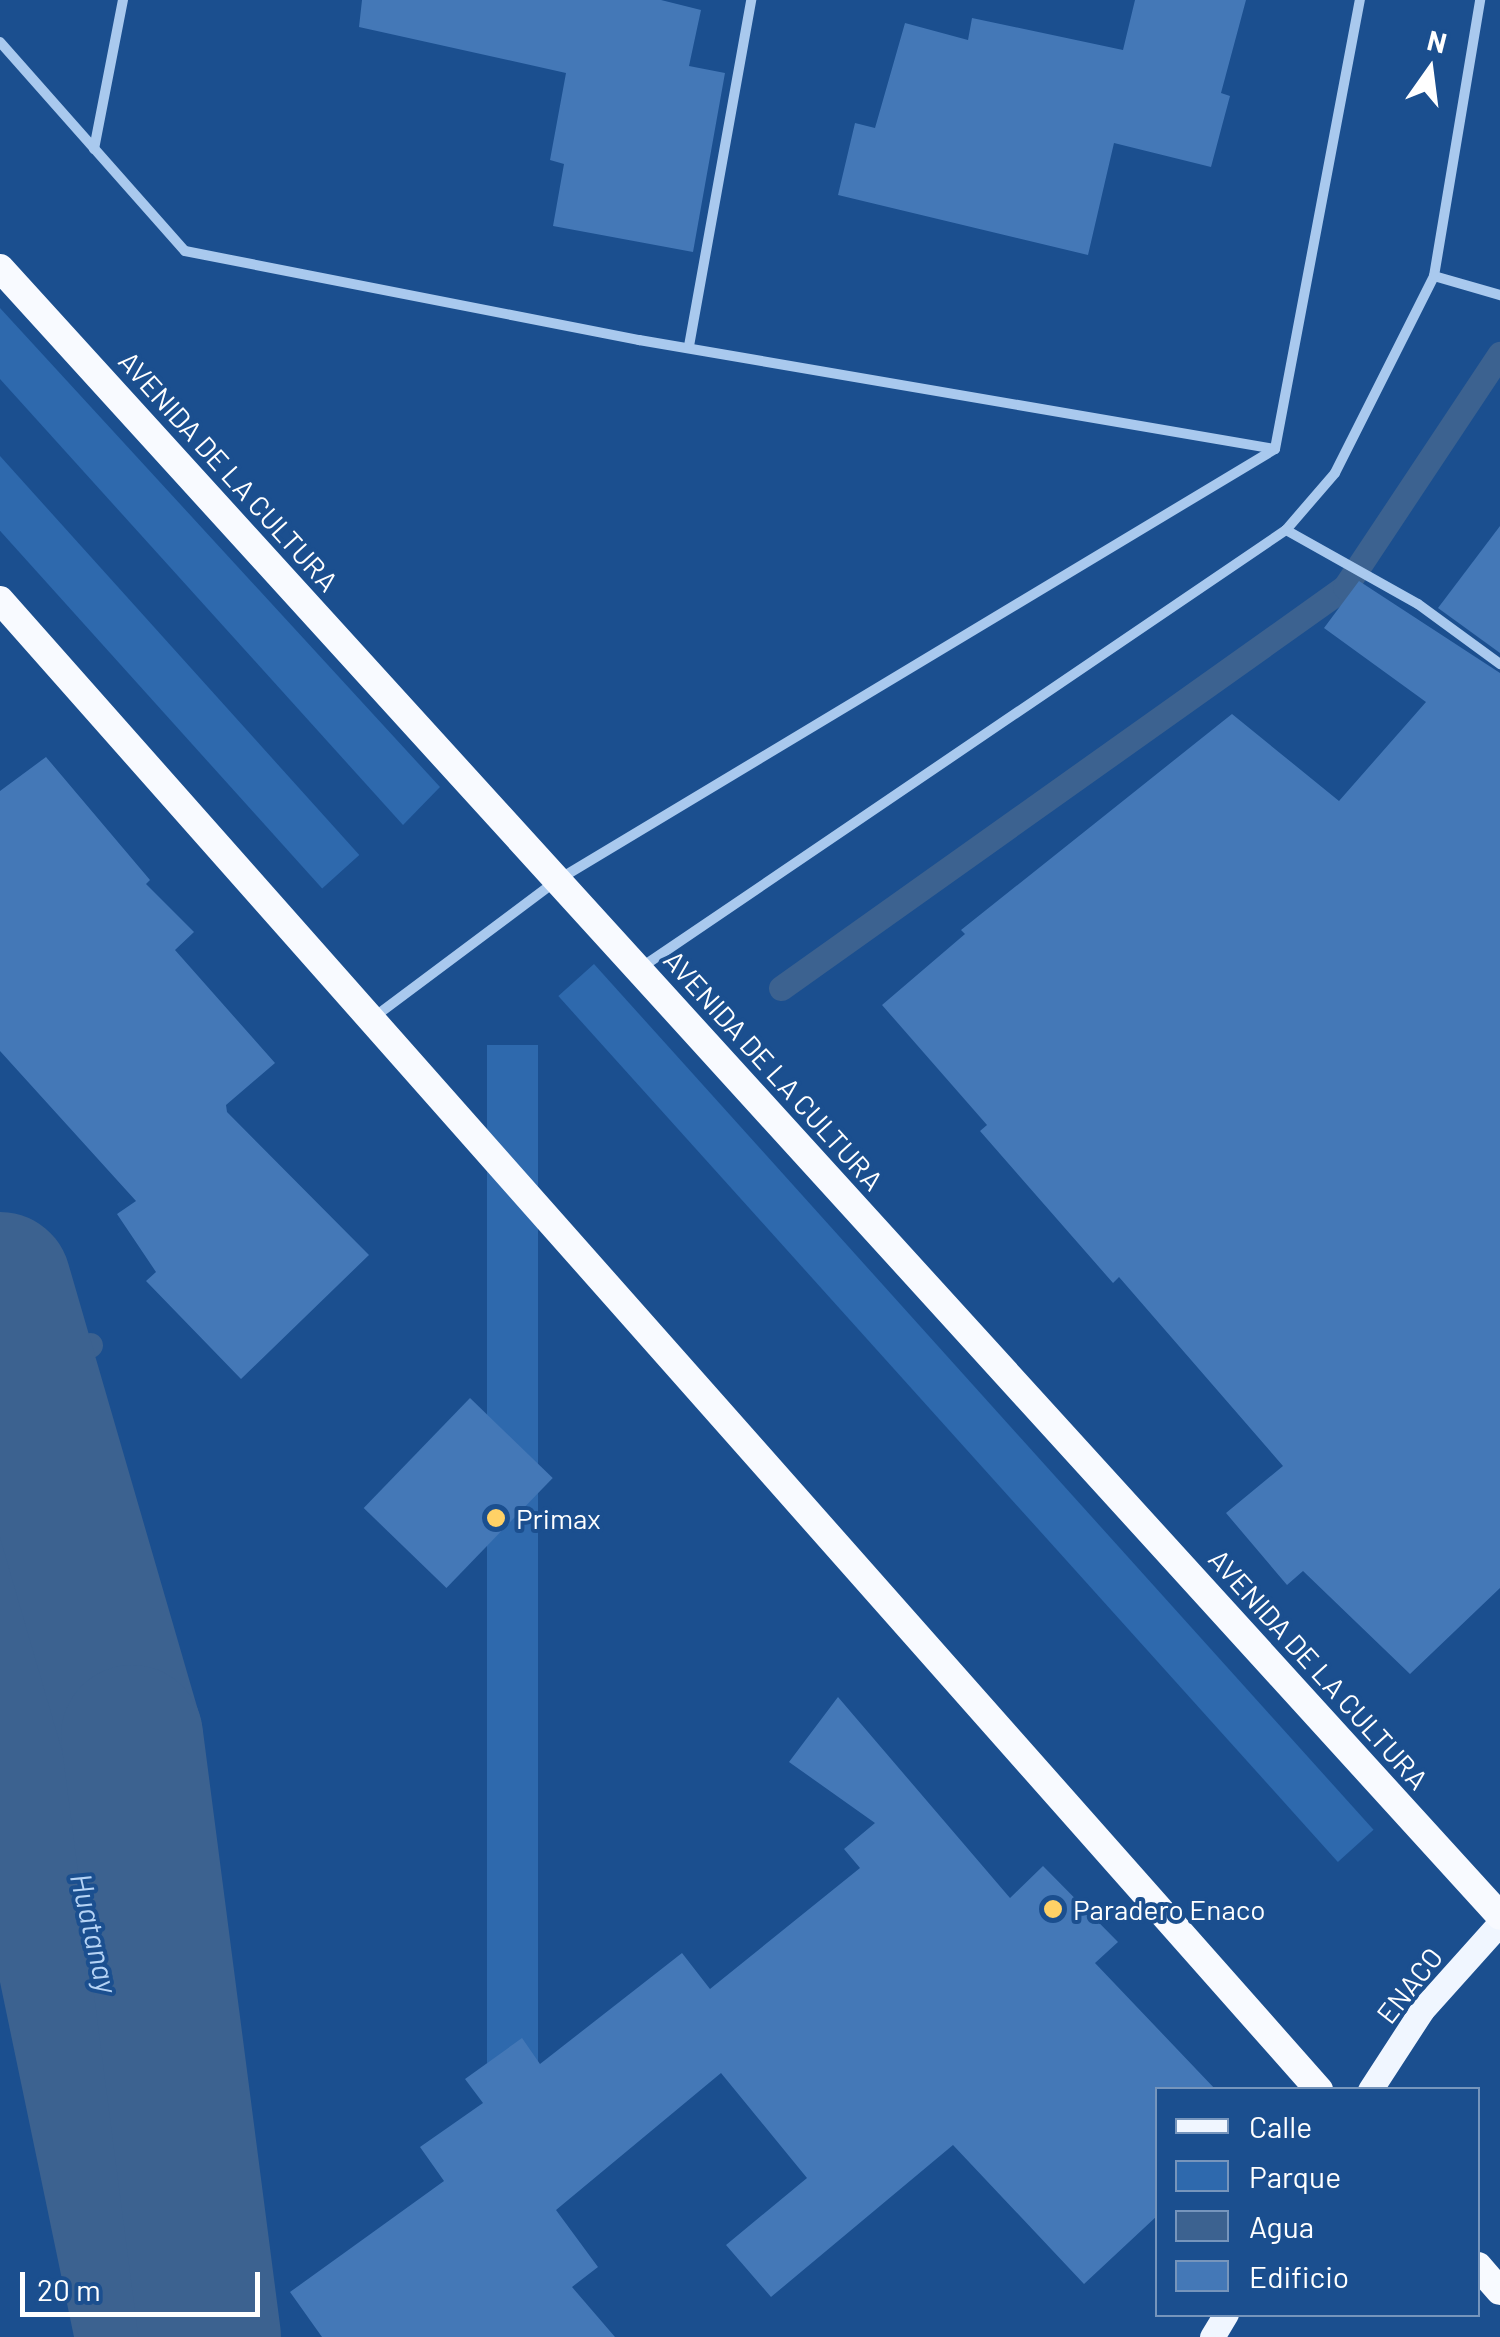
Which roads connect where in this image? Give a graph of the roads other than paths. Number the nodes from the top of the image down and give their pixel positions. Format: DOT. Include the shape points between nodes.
graph roads {
  1 [pos="122,0"];
  2 [pos="751,0"];
  3 [pos="1360,0"];
  4 [pos="1480,0"];
  5 [pos="0,42"];
  6 [pos="94,149"];
  7 [pos="0,268"];
  8 [pos="1434,276"];
  9 [pos="1500,295"];
  10 [pos="689,346"];
  11 [pos="1276,449"];
  12 [pos="1286,530"];
  13 [pos="0,600"];
  14 [pos="1500,664"];
  15 [pos="556,881"];
  16 [pos="638,970"];
  17 [pos="372,1018"];
  18 [pos="1500,1920"];
  19 [pos="1316,2087"];
  20 [pos="1372,2087"];
  21 [pos="1480,2268"];
  22 [pos="1500,2291"];
  1 -- 6 [label="street"];
  2 -- 10 [label="street"];
  3 -- 11 [label="street"];
  4 -- 8 [label="street"];
  5 -- 6 [label="street"];
  6 -- 10 [label="street" via="186,250"];
  7 -- 15 [label="highway, AVENIDA DE LA CULTURA"];
  8 -- 9 [label="street"];
  8 -- 12 [label="street" via="1335,473"];
  10 -- 11 [label="street"];
  11 -- 15 [label="street"];
  12 -- 14 [label="street" via="1418,604"];
  12 -- 16 [label="street"];
  13 -- 17 [label="highway"];
  15 -- 16 [label="highway, AVENIDA DE LA CULTURA"];
  15 -- 17 [label="street"];
  16 -- 18 [label="highway, AVENIDA DE LA CULTURA"];
  17 -- 19 [label="highway"];
  18 -- 20 [label="main road, ENACO" via="1422,2010"];
  21 -- 22 [label="highway"];
}
